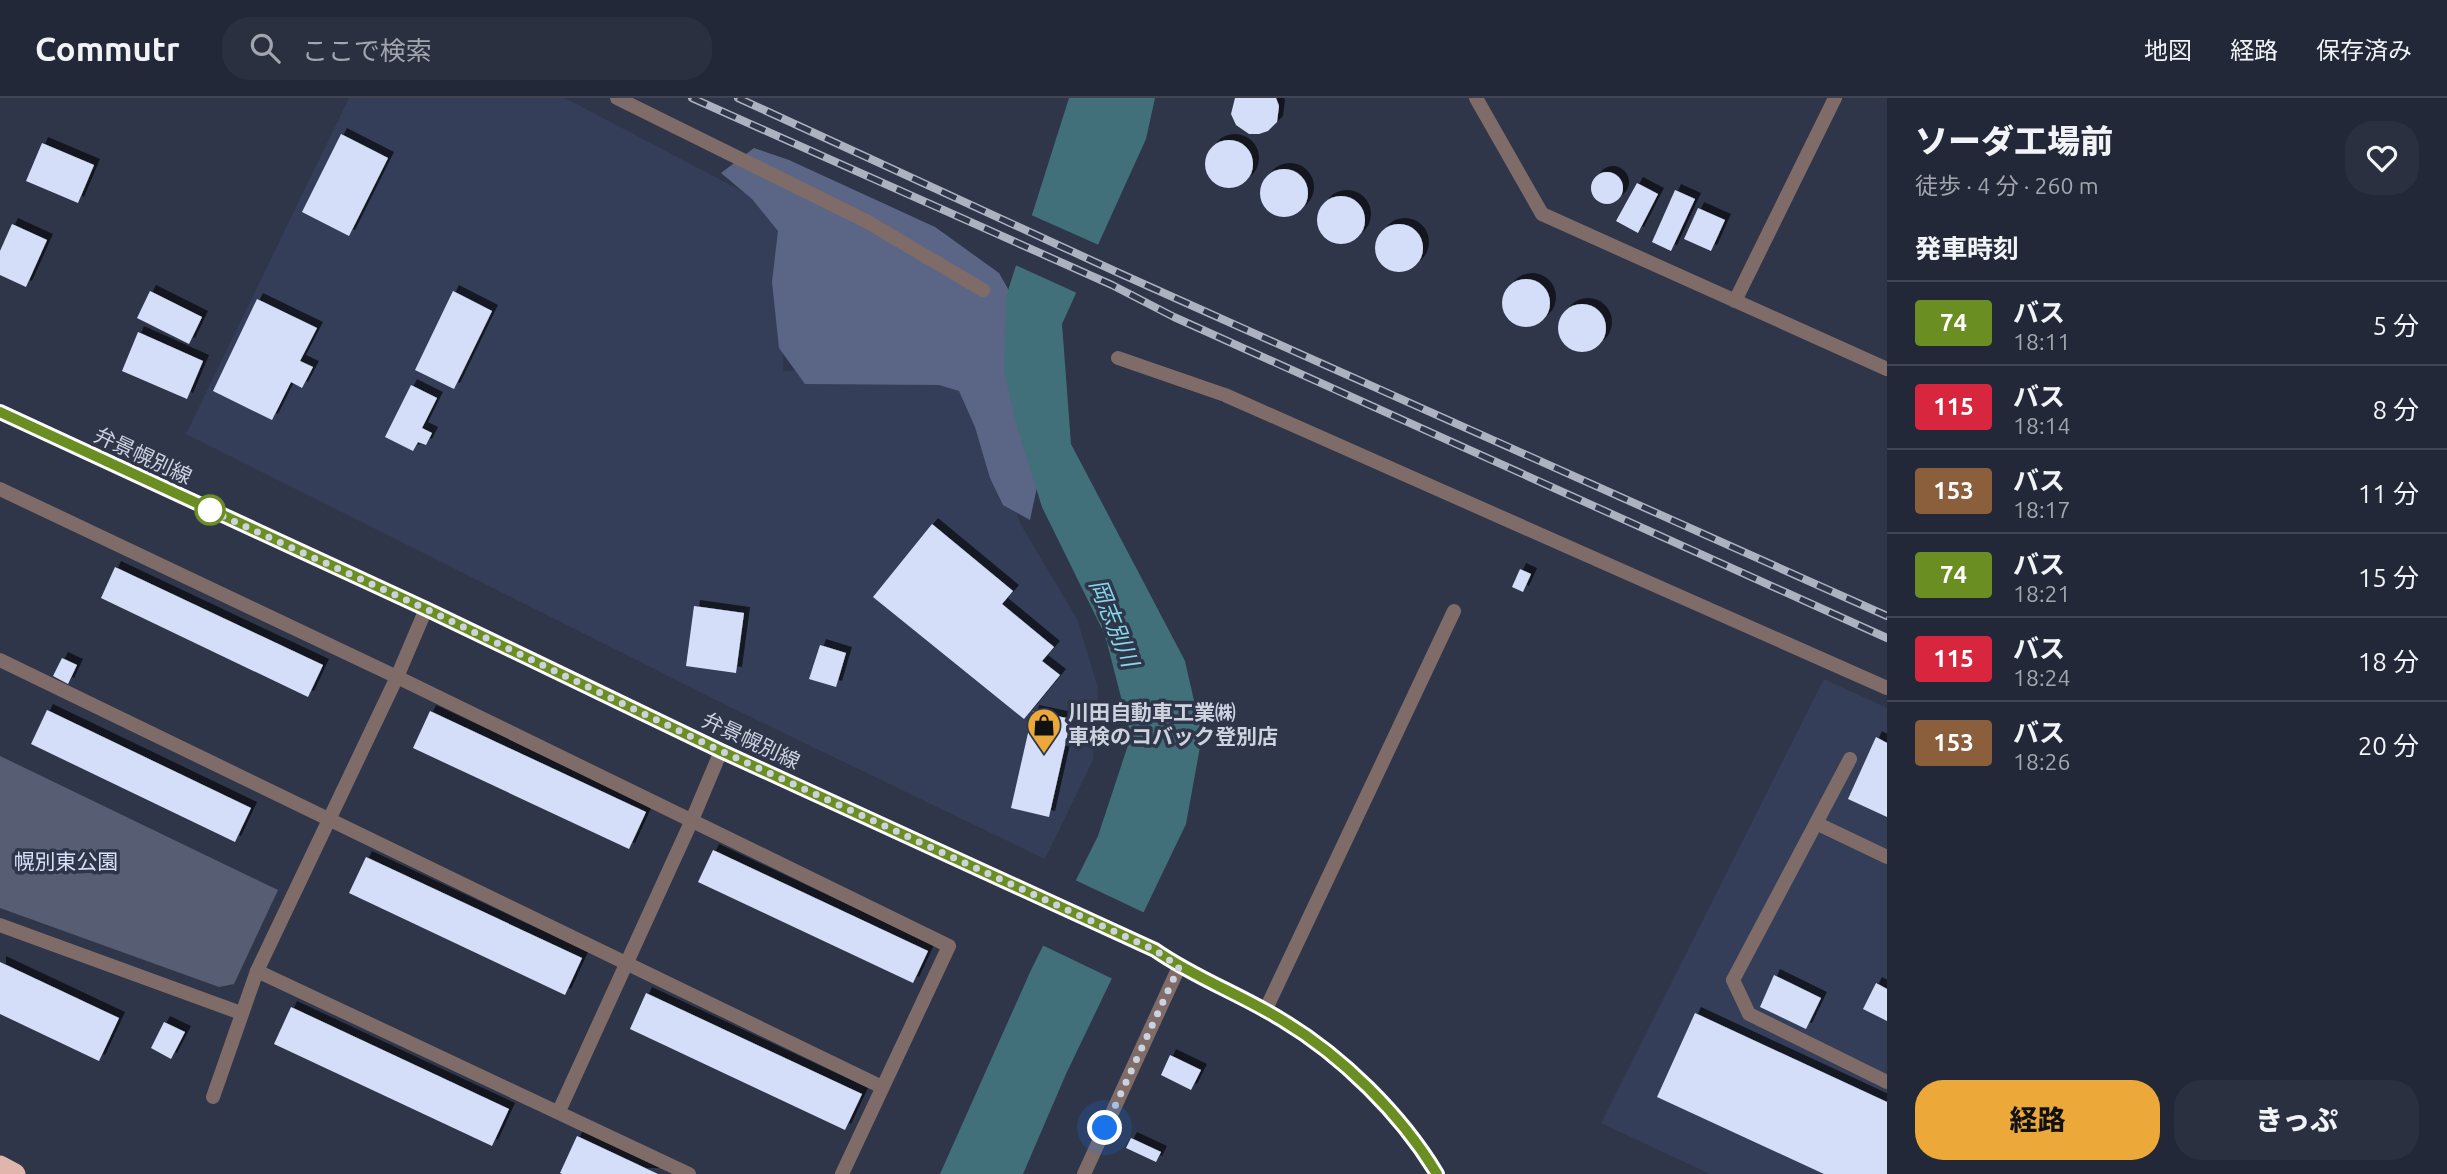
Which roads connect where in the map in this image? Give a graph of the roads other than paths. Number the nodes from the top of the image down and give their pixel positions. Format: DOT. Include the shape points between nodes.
graph roads {
  1 [pos="617,98"];
  2 [pos="1476,98"];
  3 [pos="1835,98"];
  4 [pos="983,290"];
  5 [pos="1735,301"];
  6 [pos="1118,358"];
  7 [pos="1887,369"];
  8 [pos="0,412"];
  9 [pos="0,489"];
  10 [pos="426,609"];
  11 [pos="1454,611"];
  12 [pos="0,660"];
  13 [pos="397,677"];
  14 [pos="1887,688"];
  15 [pos="721,751"];
  16 [pos="1850,759"];
  17 [pos="328,819"];
  18 [pos="692,820"];
  19 [pos="1818,824"];
  20 [pos="1887,857"];
  21 [pos="0,925"];
  22 [pos="626,963"];
  23 [pos="1179,967"];
  24 [pos="257,971"];
  25 [pos="1265,1011"];
  26 [pos="241,1013"];
  27 [pos="1887,1082"];
  28 [pos="882,1087"];
  29 [pos="213,1097"];
  30 [pos="559,1111"];
  31 [pos="0,1166"];
  32 [pos="15,1174"];
  33 [pos="689,1174"];
  34 [pos="842,1174"];
  35 [pos="1084,1174"];
  36 [pos="1437,1174"];
  1 -- 4 [label="street" via="866,221"];
  2 -- 5 [label="street" via="1542,214"];
  3 -- 5 [label="street"];
  5 -- 7 [label="street"];
  6 -- 14 [label="street" via="1226,395"];
  8 -- 10 [label="main road, 弁景幌別線"];
  9 -- 13 [label="street"];
  10 -- 13 [label="street"];
  10 -- 15 [label="main road, 弁景幌別線"];
  11 -- 25 [label="street"];
  12 -- 17 [label="street"];
  13 -- 17 [label="street"];
  13 -- 18 [label="street"];
  15 -- 18 [label="street"];
  15 -- 23 [label="main road, 弁景幌別線" via="1050,900 1155,950"];
  16 -- 19 [label="street"];
  17 -- 22 [label="street"];
  17 -- 24 [label="street"];
  18 -- 22 [label="street"];
  18 -- 28 [label="street" via="949,946"];
  19 -- 20 [label="street"];
  19 -- 27 [label="street" via="1733,980 1749,1014"];
  21 -- 26 [label="street"];
  22 -- 28 [label="street"];
  22 -- 30 [label="street"];
  23 -- 25 [label="main road, 弁景幌別線"];
  23 -- 35 [label="street"];
  24 -- 26 [label="street"];
  24 -- 30 [label="street"];
  25 -- 36 [label="main road, 弁景幌別線" via="1327,1051 1370,1089"];
  26 -- 29 [label="street"];
  28 -- 34 [label="street"];
  30 -- 33 [label="street"];
  31 -- 32 [label="highway"];
}
